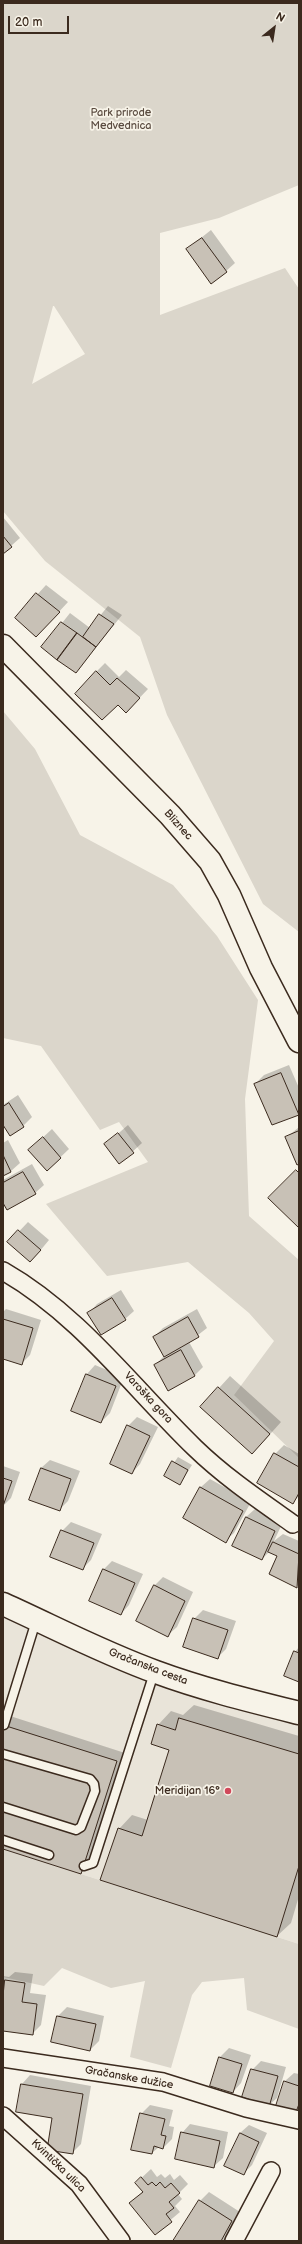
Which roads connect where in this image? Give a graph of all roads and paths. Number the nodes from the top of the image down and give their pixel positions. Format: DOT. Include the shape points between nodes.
graph roads {
  1 [pos="3,646"];
  2 [pos="299,1041"];
  3 [pos="3,1271"];
  4 [pos="293,1524"];
  5 [pos="3,1604"];
  6 [pos="37,1619"];
  7 [pos="154,1672"];
  8 [pos="299,1713"];
  9 [pos="4,1725"];
  10 [pos="3,1754"];
  11 [pos="3,1807"];
  12 [pos="3,1840"];
  13 [pos="49,1855"];
  14 [pos="84,1866"];
  15 [pos="3,2058"];
  16 [pos="3,2116"];
  17 [pos="299,2120"];
  18 [pos="271,2171"];
  19 [pos="121,2241"];
  20 [pos="234,2241"];
  1 -- 2 [label="main road, Bliznec" via="170,815 210,861"];
  3 -- 4 [label="street, Varoška gora" via="53,1305 88,1336 209,1461"];
  5 -- 6 [label="main road, Gračanska cesta"];
  6 -- 7 [label="main road, Gračanska cesta"];
  6 -- 9 [label="lane"];
  7 -- 8 [label="main road, Gračanska cesta"];
  7 -- 14 [label="lane" via="93,1863"];
  10 -- 11 [label="lane" via="90,1779 95,1791 81,1827 76,1830"];
  12 -- 13 [label="lane"];
  15 -- 17 [label="street, Gračanske dužice" via="163,2082 246,2108"];
  16 -- 19 [label="street, Kvintička ulica" via="79,2184"];
  18 -- 20 [label="street"];
}
